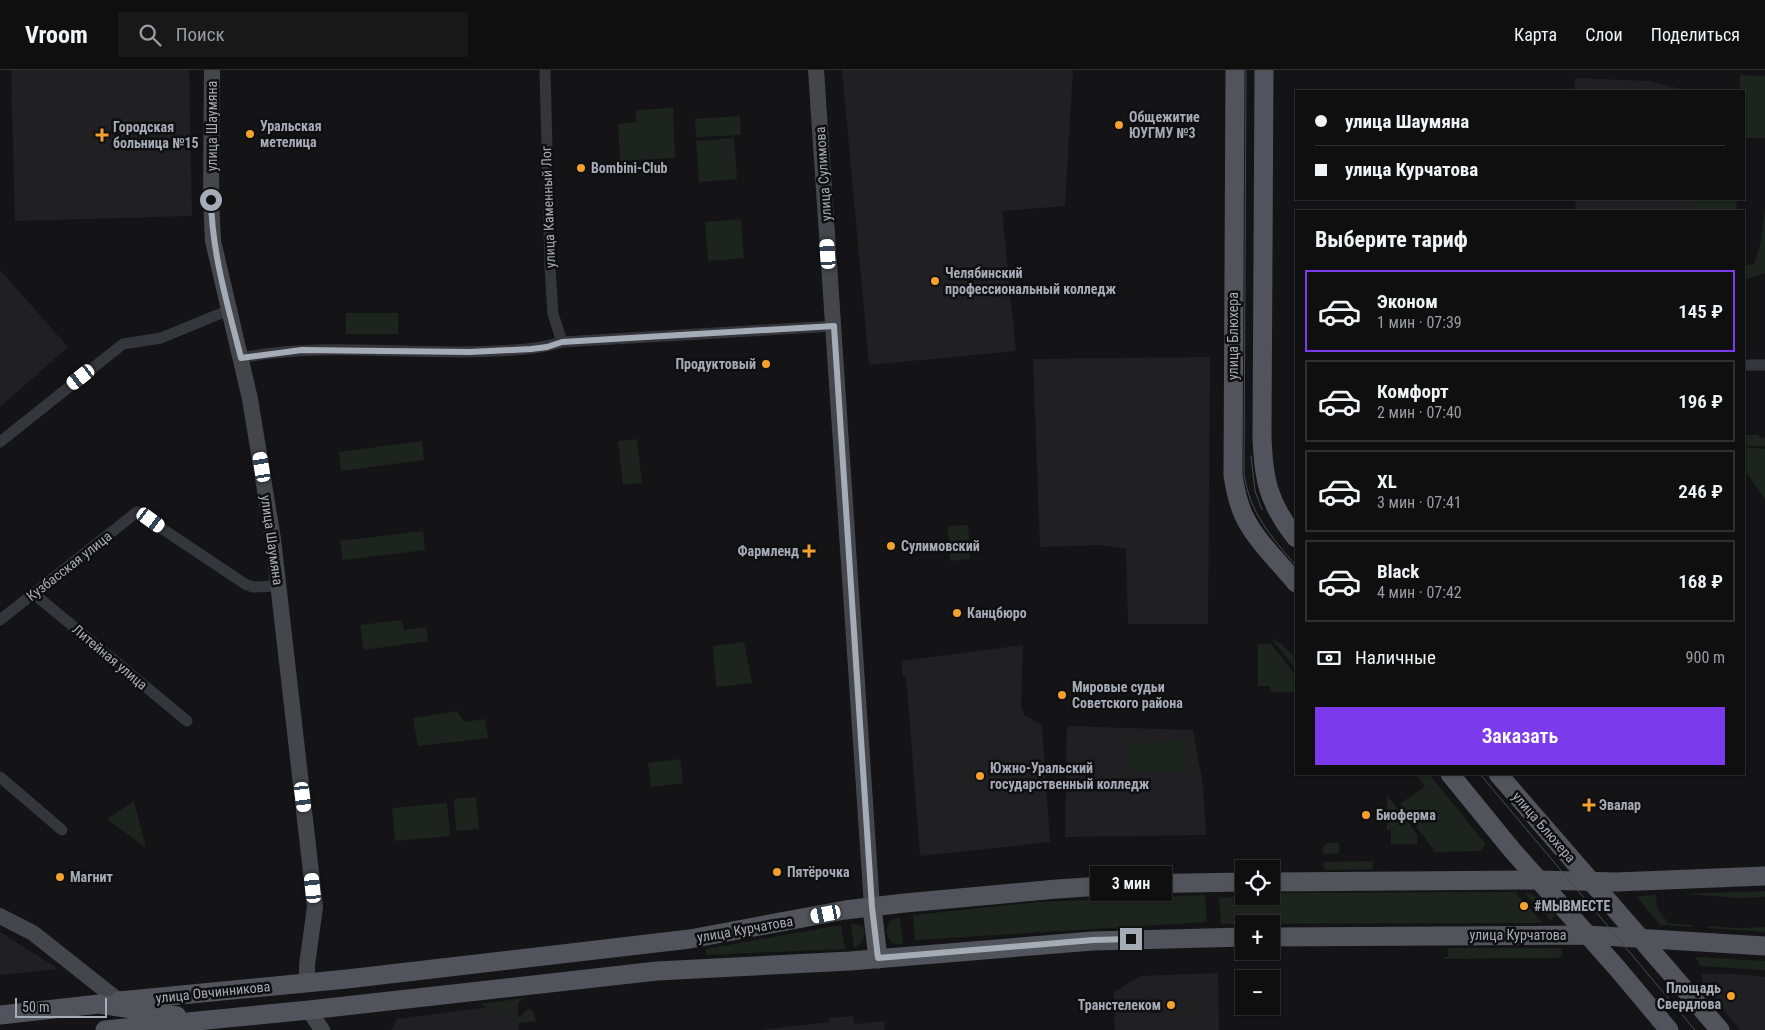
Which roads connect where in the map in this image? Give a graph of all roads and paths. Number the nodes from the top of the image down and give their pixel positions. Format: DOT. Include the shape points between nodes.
graph roads {
  1 [pos="212,70"];
  2 [pos="544,70"];
  3 [pos="816,70"];
  4 [pos="1235,70"];
  5 [pos="1264,70"];
  6 [pos="229,310"];
  7 [pos="834,326"];
  8 [pos="562,342"];
  9 [pos="241,358"];
  10 [pos="1745,365"];
  11 [pos="1765,365"];
  12 [pos="0,442"];
  13 [pos="1295,537"];
  14 [pos="1295,582"];
  15 [pos="278,586"];
  16 [pos="33,593"];
  17 [pos="0,620"];
  18 [pos="188,720"];
  19 [pos="1451,775"];
  20 [pos="1499,775"];
  21 [pos="0,777"];
  22 [pos="62,830"];
  23 [pos="1765,876"];
  24 [pos="1539,880"];
  25 [pos="1590,881"];
  26 [pos="1235,882"];
  27 [pos="1280,882"];
  28 [pos="872,907"];
  29 [pos="0,916"];
  30 [pos="1587,935"];
  31 [pos="1235,937"];
  32 [pos="1280,937"];
  33 [pos="1640,939"];
  34 [pos="1765,946"];
  35 [pos="878,958"];
  36 [pos="307,983"];
  37 [pos="119,1001"];
  38 [pos="309,1010"];
  39 [pos="0,1015"];
  40 [pos="204,1020"];
  41 [pos="105,1030"];
  42 [pos="322,1030"];
  43 [pos="1669,1030"];
  44 [pos="1720,1030"];
  1 -- 6 [label="street, улица Шаумяна" via="212,227"];
  2 -- 8 [label="street, улица Каменный Лог" via="550,267 554,314"];
  3 -- 7 [label="street, улица Сулимова"];
  4 -- 14 [label="main road, улица Блюхера" via="1233,475 1244,516"];
  5 -- 13 [label="main road, улица Блюхера" via="1262,458 1269,493"];
  6 -- 9 [label="street, улица Шаумяна"];
  6 -- 12 [label="street" via="160,338 122,344"];
  7 -- 8 [label="street"];
  7 -- 28 [label="street, улица Сулимова"];
  8 -- 9 [label="street" via="531,349 470,352 302,350"];
  9 -- 15 [label="street, улица Шаумяна" via="259,450"];
  10 -- 11 [label="street"];
  15 -- 16 [label="street, Кузбасская улица" via="253,587 245,584 138,512"];
  15 -- 36 [label="street, улица Шаумяна" via="315,907"];
  16 -- 17 [label="street, Кузбасская улица"];
  16 -- 18 [label="street, Литейная улица"];
  19 -- 24 [label="main road"];
  20 -- 25 [label="main road, улица Блюхера"];
  21 -- 22 [label="street"];
  23 -- 25 [label="main road"];
  24 -- 25 [label="main road"];
  24 -- 27 [label="main road"];
  24 -- 30 [label="main road"];
  25 -- 33 [label="main road, улица Блюхера"];
  26 -- 28 [label="main road, улица Курчатова" via="1067,888"];
  28 -- 35 [label="main road"];
  28 -- 36 [label="main road, улица Курчатова" via="690,939"];
  29 -- 37 [label="street" via="33,933"];
  30 -- 32 [label="main road, улица Курчатова"];
  30 -- 33 [label="main road, улица Курчатова"];
  30 -- 43 [label="main road"];
  31 -- 35 [label="main road" via="1093,940"];
  33 -- 34 [label="main road, улица Курчатова"];
  33 -- 44 [label="main road, улица Блюхера"];
  35 -- 38 [label="main road" via="657,971"];
  36 -- 37 [label="main road, улица Овчинникова"];
  36 -- 38 [label="main road"];
  38 -- 40 [label="main road, улица Овчинникова"];
  38 -- 42 [label="street"];
  39 -- 40 [label="main road" via="99,1004"];
  40 -- 41 [label="main road, улица Овчинникова"];
}
